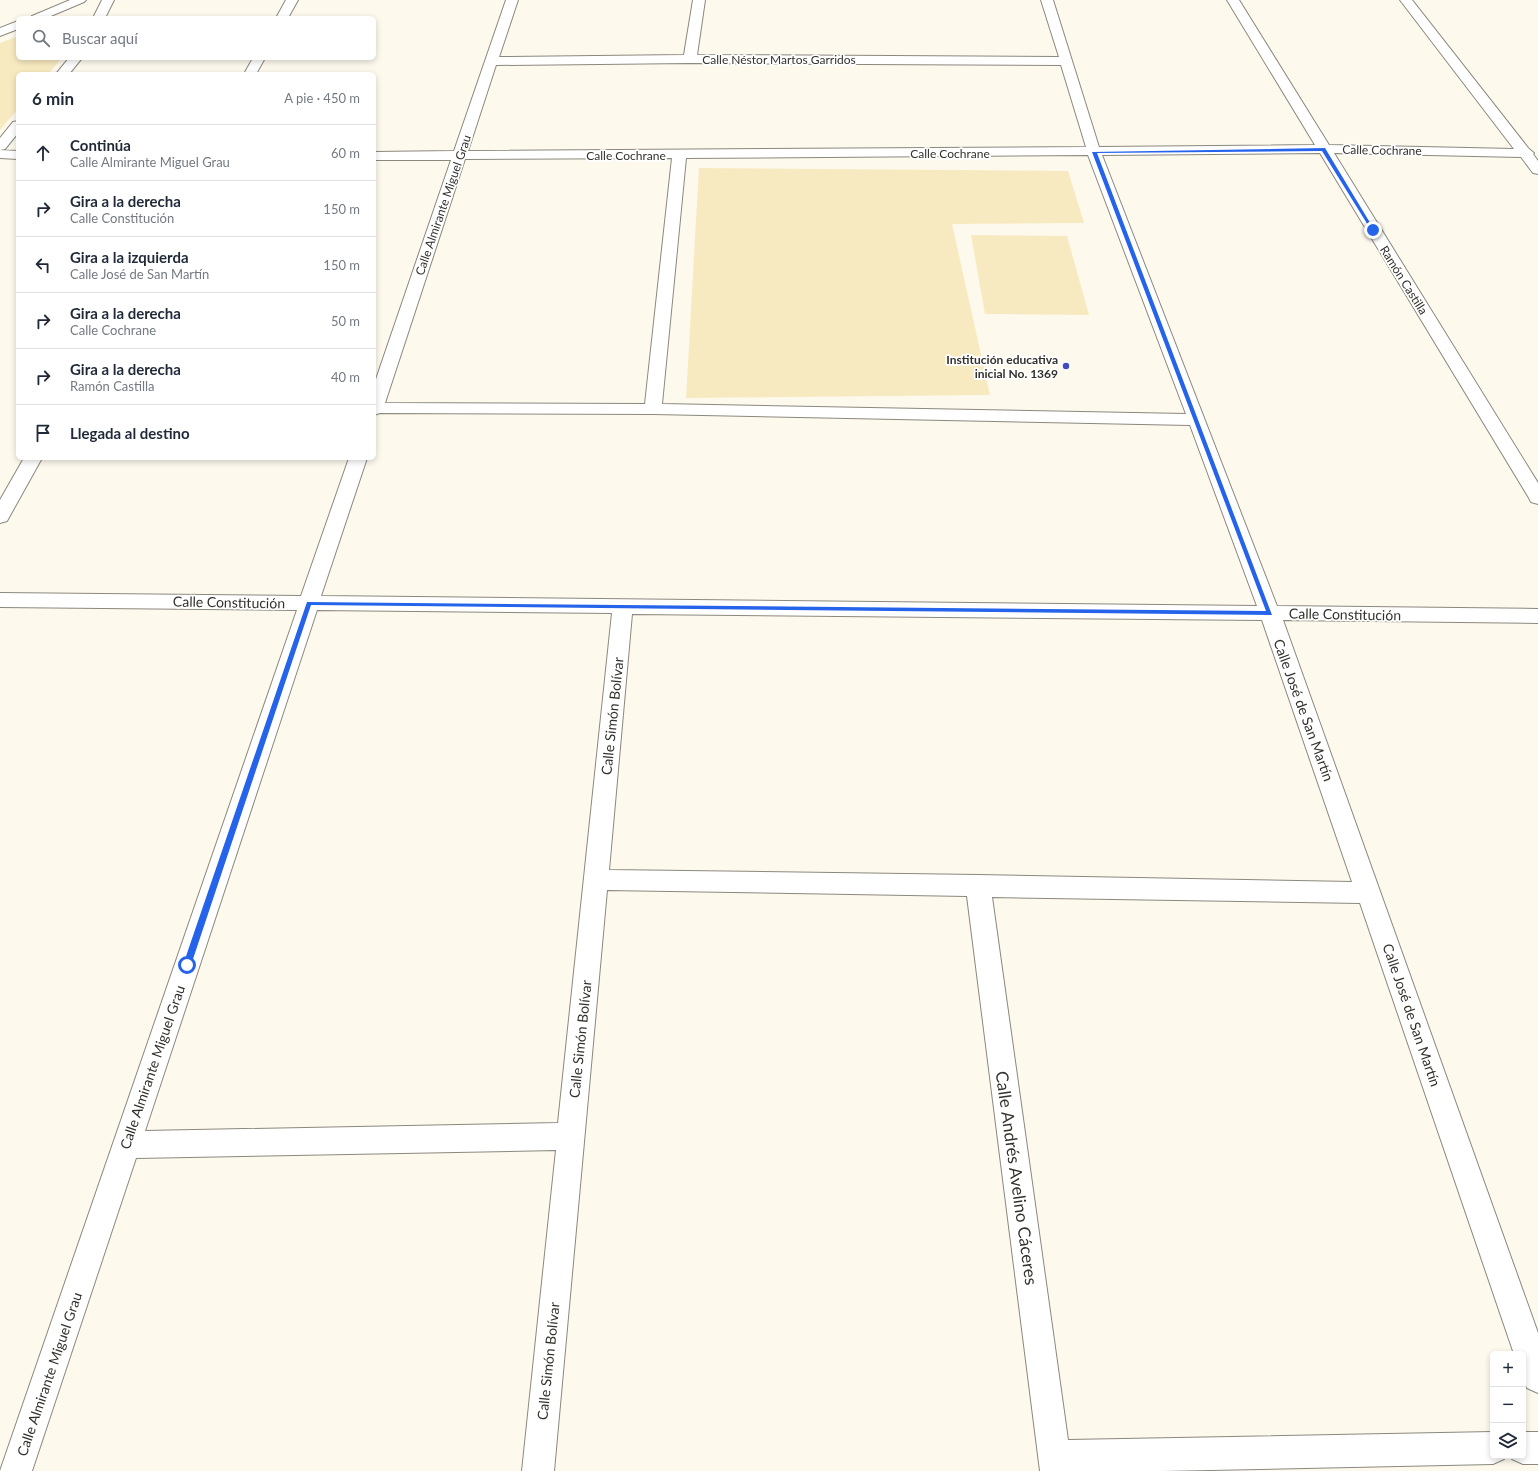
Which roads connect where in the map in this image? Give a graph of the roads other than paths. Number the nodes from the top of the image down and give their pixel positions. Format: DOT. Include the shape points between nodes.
graph roads {
  1 [pos="80,0"];
  2 [pos="108,0"];
  3 [pos="292,0"];
  4 [pos="512,0"];
  5 [pos="699,0"];
  6 [pos="1047,0"];
  7 [pos="1233,0"];
  8 [pos="1406,0"];
  9 [pos="41,16"];
  10 [pos="100,16"];
  11 [pos="283,16"];
  12 [pos="16,26"];
  13 [pos="0,32"];
  14 [pos="690,59"];
  15 [pos="74,60"];
  16 [pos="258,60"];
  17 [pos="492,61"];
  18 [pos="1066,61"];
  19 [pos="64,72"];
  20 [pos="251,72"];
  21 [pos="16,127"];
  22 [pos="0,146"];
  23 [pos="1324,149"];
  24 [pos="1094,152"];
  25 [pos="1527,153"];
  26 [pos="0,154"];
  27 [pos="16,154"];
  28 [pos="679,155"];
  29 [pos="376,156"];
  30 [pos="459,156"];
  31 [pos="1538,170"];
  32 [pos="376,403"];
  33 [pos="376,409"];
  34 [pos="653,409"];
  35 [pos="1196,420"];
  36 [pos="32,460"];
  37 [pos="357,460"];
  38 [pos="1538,498"];
  39 [pos="0,517"];
  40 [pos="0,600"];
  41 [pos="309,603"];
  42 [pos="623,606"];
  43 [pos="1270,613"];
  44 [pos="1538,616"];
  45 [pos="596,880"];
  46 [pos="978,885"];
  47 [pos="1369,893"];
  48 [pos="571,1136"];
  49 [pos="126,1146"];
  50 [pos="1538,1377"];
  51 [pos="1490,1448"];
  52 [pos="1526,1448"];
  53 [pos="1538,1448"];
  54 [pos="1055,1464"];
  55 [pos="16,1471"];
  56 [pos="538,1471"];
  1 -- 9 [label="street"];
  2 -- 10 [label="street"];
  3 -- 11 [label="street"];
  4 -- 17 [label="street, Calle Almirante Miguel Grau"];
  5 -- 14 [label="street"];
  6 -- 18 [label="street, Calle José de San Martín"];
  7 -- 23 [label="street, Ramón Castilla"];
  8 -- 25 [label="street"];
  12 -- 13 [label="street"];
  14 -- 17 [label="street, Calle Néstor Martos Garridos"];
  14 -- 18 [label="street, Calle Néstor Martos Garridos"];
  15 -- 19 [label="street"];
  16 -- 20 [label="street"];
  17 -- 30 [label="street, Calle Almirante Miguel Grau"];
  18 -- 24 [label="street, Calle José de San Martín"];
  21 -- 22 [label="street"];
  23 -- 24 [label="street, Calle Cochrane"];
  23 -- 25 [label="street, Calle Cochrane"];
  23 -- 38 [label="street, Ramón Castilla"];
  24 -- 28 [label="street, Calle Cochrane"];
  24 -- 35 [label="street, Calle José de San Martín"];
  25 -- 31 [label="street"];
  26 -- 27 [label="street"];
  28 -- 30 [label="street, Calle Cochrane"];
  28 -- 34 [label="street"];
  29 -- 30 [label="street, Calle Cochrane"];
  30 -- 32 [label="street, Calle Almirante Miguel Grau"];
  33 -- 34 [label="street"];
  34 -- 35 [label="street"];
  35 -- 43 [label="street, Calle José de San Martín"];
  36 -- 39 [label="street"];
  37 -- 41 [label="street, Calle Almirante Miguel Grau"];
  40 -- 41 [label="street, Calle Constitución"];
  41 -- 42 [label="street, Calle Constitución"];
  41 -- 49 [label="street, Calle Almirante Miguel Grau"];
  42 -- 43 [label="street, Calle Constitución"];
  42 -- 45 [label="street, Calle Simón Bolívar"];
  43 -- 44 [label="street, Calle Constitución"];
  43 -- 47 [label="street, Calle José de San Martín"];
  45 -- 46 [label="street"];
  45 -- 48 [label="street, Calle Simón Bolívar"];
  46 -- 47 [label="street"];
  46 -- 54 [label="street, Calle Andrés Avelino Cáceres"];
  47 -- 50 [label="street, Calle José de San Martín"];
  48 -- 49 [label="street"];
  48 -- 56 [label="street, Calle Simón Bolívar"];
  49 -- 55 [label="street, Calle Almirante Miguel Grau"];
  51 -- 54 [label="street"];
  52 -- 53 [label="street"];
}
